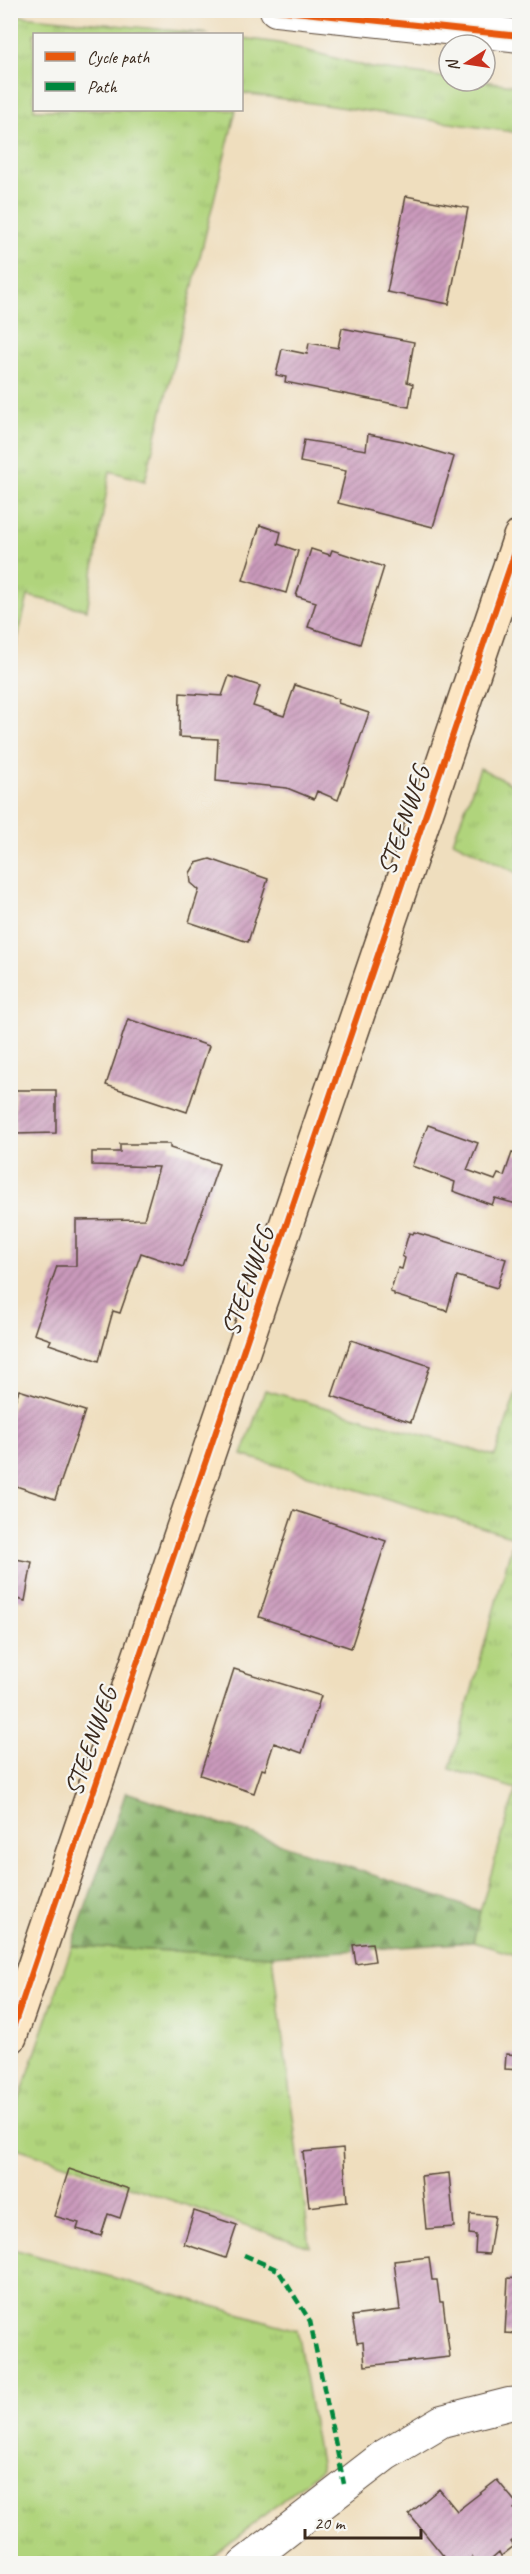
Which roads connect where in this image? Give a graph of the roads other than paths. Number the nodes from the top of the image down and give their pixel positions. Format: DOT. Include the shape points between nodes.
graph roads {
  1 [pos="276,10"];
  2 [pos="519,36"];
  3 [pos="519,537"];
  4 [pos="10,2037"];
  5 [pos="519,2403"];
  6 [pos="244,2564"];
  1 -- 2 [label="street"];
  3 -- 4 [label="main road, STEENWEG"];
  5 -- 6 [label="street" via="442,2421 385,2455"];
}
